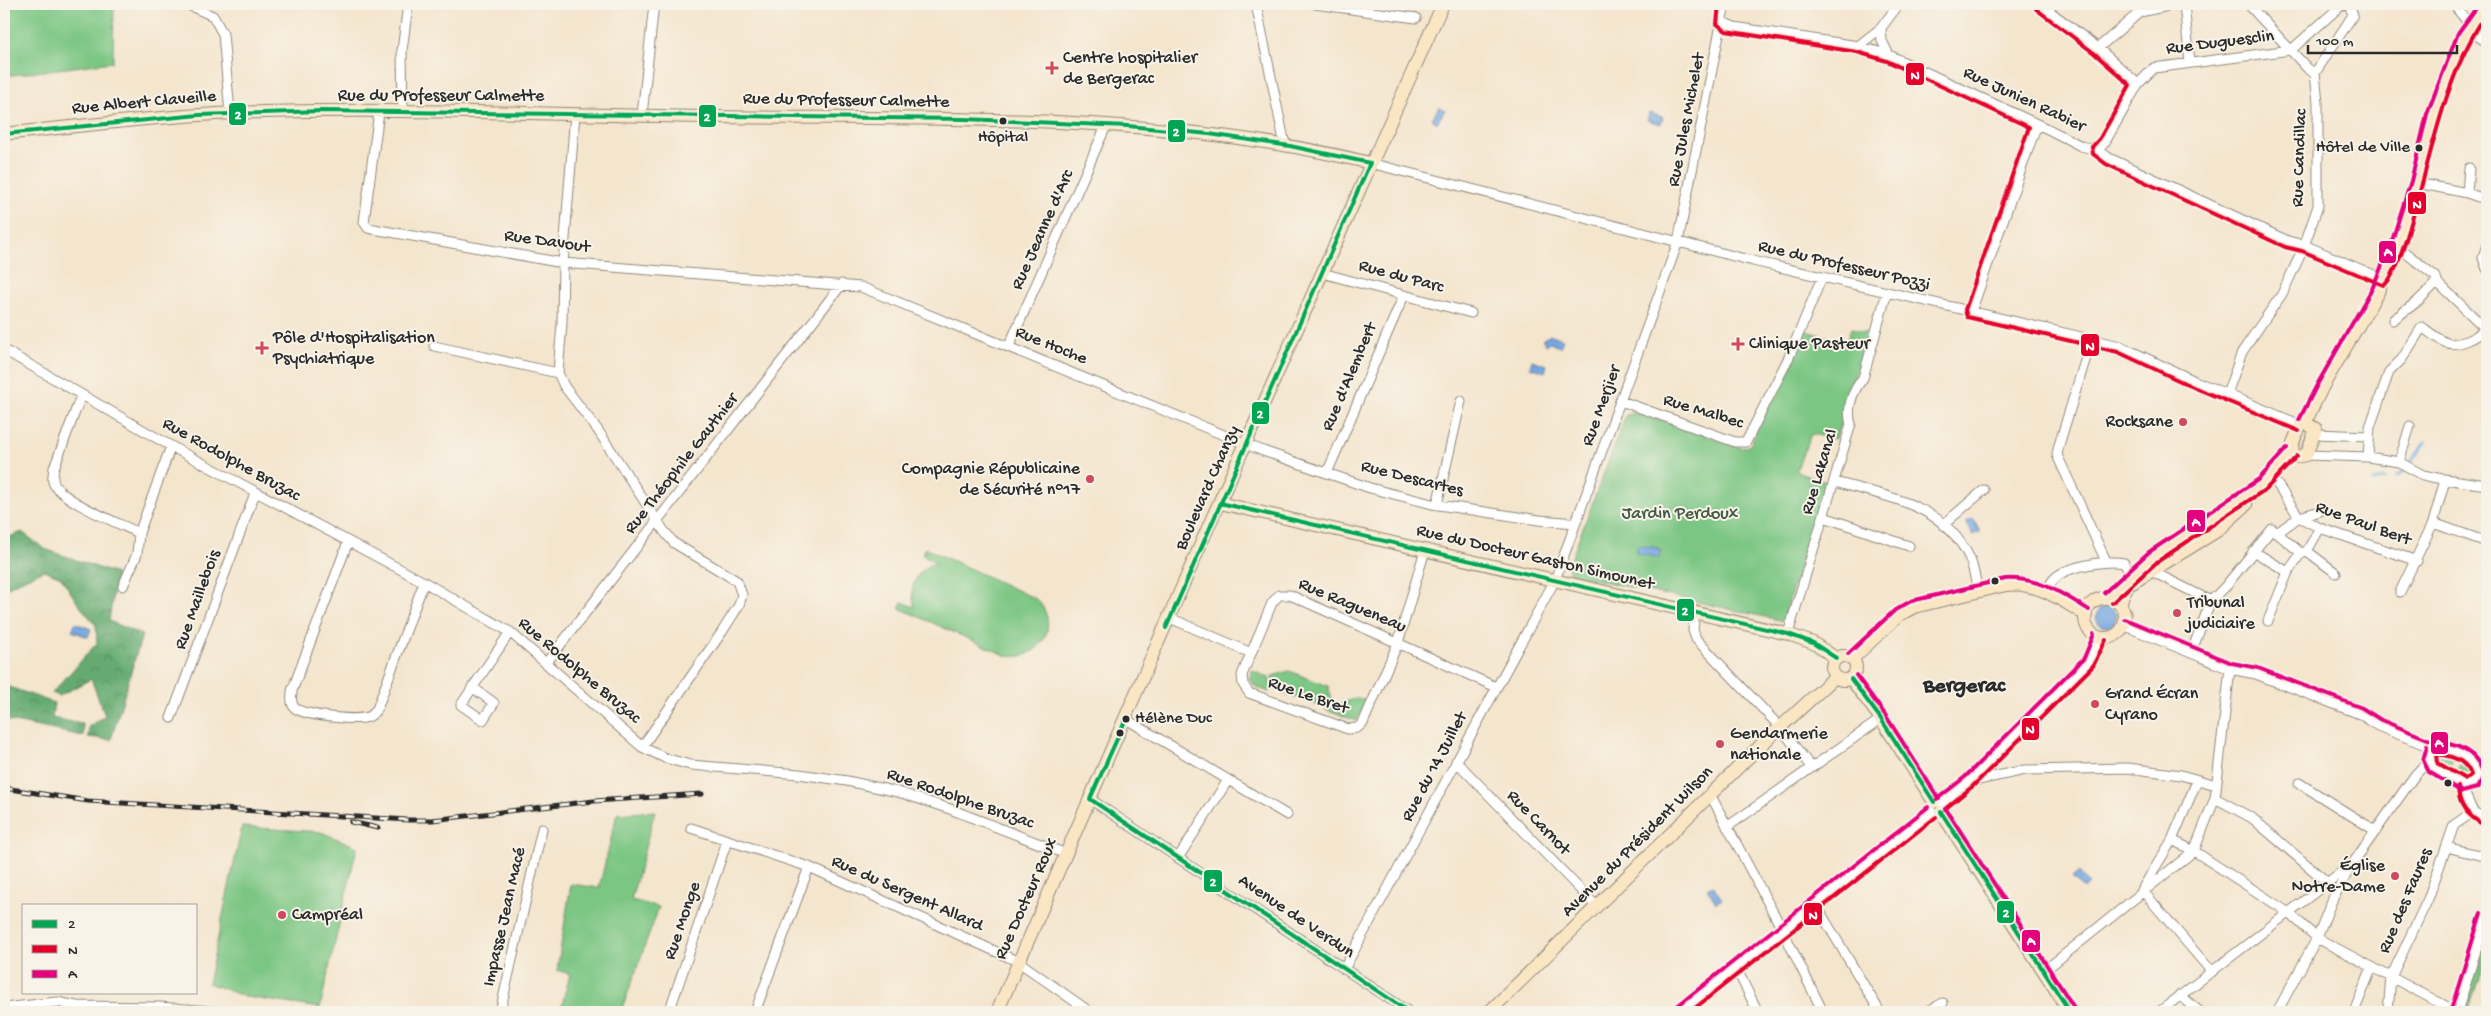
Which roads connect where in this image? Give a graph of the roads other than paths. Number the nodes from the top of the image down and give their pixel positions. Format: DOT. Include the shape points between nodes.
graph roads {
  1 [pos="186,4"];
  2 [pos="408,4"];
  3 [pos="654,4"];
  4 [pos="1256,4"];
  5 [pos="1314,4"];
  6 [pos="1443,4"];
  7 [pos="1725,4"];
  8 [pos="1900,4"];
  9 [pos="2040,4"];
  10 [pos="2177,4"];
  11 [pos="2184,4"];
  12 [pos="2248,4"];
  13 [pos="2343,4"];
  14 [pos="2349,4"];
  15 [pos="2453,4"];
  16 [pos="2486,4"];
  17 [pos="1416,18"];
  18 [pos="1723,22"];
  19 [pos="2469,27"];
  20 [pos="1881,28"];
  21 [pos="2487,42"];
  22 [pos="1858,46"];
  23 [pos="2098,48"];
  24 [pos="2290,50"];
  25 [pos="1889,55"];
  26 [pos="2190,63"];
  27 [pos="2315,73"];
  28 [pos="2138,84"];
  29 [pos="318,112"];
  30 [pos="379,112"];
  31 [pos="403,112"];
  32 [pos="230,114"];
  33 [pos="575,114"];
  34 [pos="642,115"];
  35 [pos="2038,124"];
  36 [pos="1106,126"];
  37 [pos="4,134"];
  38 [pos="1285,144"];
  39 [pos="2098,150"];
  40 [pos="1370,163"];
  41 [pos="2469,168"];
  42 [pos="2417,183"];
  43 [pos="2467,193"];
  44 [pos="2487,200"];
  45 [pos="1678,242"];
  46 [pos="2487,244"];
  47 [pos="2304,245"];
  48 [pos="2396,246"];
  49 [pos="563,263"];
  50 [pos="2487,269"];
  51 [pos="1322,273"];
  52 [pos="1822,277"];
  53 [pos="2383,279"];
  54 [pos="2437,282"];
  55 [pos="842,284"];
  56 [pos="1887,292"];
  57 [pos="1404,295"];
  58 [pos="1971,312"];
  59 [pos="1471,313"];
  60 [pos="2392,320"];
  61 [pos="2483,332"];
  62 [pos="2092,338"];
  63 [pos="434,346"];
  64 [pos="1009,346"];
  65 [pos="4,350"];
  66 [pos="558,373"];
  67 [pos="2228,394"];
  68 [pos="82,396"];
  69 [pos="1461,401"];
  70 [pos="1621,402"];
  71 [pos="2303,424"];
  72 [pos="2410,426"];
  73 [pos="2316,434"];
  74 [pos="2369,436"];
  75 [pos="1247,443"];
  76 [pos="171,446"];
  77 [pos="2298,455"];
  78 [pos="2368,457"];
  79 [pos="2399,462"];
  80 [pos="1327,473"];
  81 [pos="2445,480"];
  82 [pos="1835,482"];
  83 [pos="2277,484"];
  84 [pos="2487,485"];
  85 [pos="1984,490"];
  86 [pos="255,493"];
  87 [pos="1220,503"];
  88 [pos="1437,505"];
  89 [pos="2320,511"];
  90 [pos="1824,516"];
  91 [pos="2299,517"];
  92 [pos="659,520"];
  93 [pos="1576,523"];
  94 [pos="2433,523"];
  95 [pos="1943,525"];
  96 [pos="2320,528"];
  97 [pos="139,532"];
  98 [pos="2277,533"];
  99 [pos="348,542"];
  100 [pos="2487,542"];
  101 [pos="1909,546"];
  102 [pos="1425,550"];
  103 [pos="2253,551"];
  104 [pos="2304,552"];
  105 [pos="2106,562"];
  106 [pos="2417,562"];
  107 [pos="2153,572"];
  108 [pos="2288,572"];
  109 [pos="2336,573"];
  110 [pos="2132,576"];
  111 [pos="1555,580"];
  112 [pos="424,582"];
  113 [pos="123,586"];
  114 [pos="1978,591"];
  115 [pos="2046,592"];
  116 [pos="2400,592"];
  117 [pos="2108,598"];
  118 [pos="2210,600"];
  119 [pos="2120,605"];
  120 [pos="2088,609"];
  121 [pos="1695,612"];
  122 [pos="1170,618"];
  123 [pos="2268,621"];
  124 [pos="2124,625"];
  125 [pos="510,632"];
  126 [pos="1788,634"];
  127 [pos="2100,637"];
  128 [pos="1398,643"];
  129 [pos="1251,653"];
  130 [pos="2191,653"];
  131 [pos="1836,658"];
  132 [pos="1852,659"];
  133 [pos="547,662"];
  134 [pos="2230,669"];
  135 [pos="1835,677"];
  136 [pos="1851,679"];
  137 [pos="472,687"];
  138 [pos="1496,687"];
  139 [pos="171,718"];
  140 [pos="1126,719"];
  141 [pos="1882,719"];
  142 [pos="1780,727"];
  143 [pos="642,746"];
  144 [pos="2433,748"];
  145 [pos="2429,760"];
  146 [pos="1456,761"];
  147 [pos="1811,767"];
  148 [pos="2483,776"];
  149 [pos="1228,780"];
  150 [pos="2197,781"];
  151 [pos="1969,782"];
  152 [pos="2299,783"];
  153 [pos="2216,785"];
  154 [pos="2464,786"];
  155 [pos="1711,796"];
  156 [pos="2215,798"];
  157 [pos="1090,800"];
  158 [pos="1937,808"];
  159 [pos="2473,812"];
  160 [pos="1287,815"];
  161 [pos="2487,819"];
  162 [pos="1728,827"];
  163 [pos="692,828"];
  164 [pos="542,829"];
  165 [pos="2376,831"];
  166 [pos="2172,840"];
  167 [pos="727,841"];
  168 [pos="2446,847"];
  169 [pos="2194,851"];
  170 [pos="1066,854"];
  171 [pos="2487,857"];
  172 [pos="1178,858"];
  173 [pos="2353,864"];
  174 [pos="809,867"];
  175 [pos="2328,882"];
  176 [pos="2142,890"];
  177 [pos="1816,905"];
  178 [pos="1597,907"];
  179 [pos="2289,913"];
  180 [pos="2487,915"];
  181 [pos="1784,931"];
  182 [pos="2317,938"];
  183 [pos="1019,962"];
  184 [pos="2372,967"];
  185 [pos="1736,968"];
  186 [pos="1344,969"];
  187 [pos="2044,971"];
  188 [pos="2212,972"];
  189 [pos="2391,977"];
  190 [pos="2180,995"];
  191 [pos="1943,1003"];
  192 [pos="4,1008"];
  193 [pos="2280,1011"];
  194 [pos="222,1012"];
  195 [pos="500,1012"];
  196 [pos="669,1012"];
  197 [pos="755,1012"];
  198 [pos="997,1012"];
  199 [pos="1090,1012"];
  200 [pos="1408,1012"];
  201 [pos="1489,1012"];
  202 [pos="1680,1012"];
  203 [pos="1758,1012"];
  204 [pos="1823,1012"];
  205 [pos="1880,1012"];
  206 [pos="1926,1012"];
  207 [pos="2070,1012"];
  208 [pos="2159,1012"];
  209 [pos="2200,1012"];
  210 [pos="2354,1012"];
  211 [pos="2388,1012"];
  212 [pos="2457,1012"];
  1 -- 32 [label="street" via="213,16 223,34"];
  2 -- 31 [label="street" via="402,51"];
  3 -- 34 [label="street"];
  4 -- 38 [label="street"];
  5 -- 17 [label="street"];
  6 -- 40 [label="main road, Boulevard Chanzy"];
  7 -- 18 [label="street, Rue Jules Michelet"];
  8 -- 20 [label="street"];
  9 -- 23 [label="street"];
  10 -- 23 [label="street" via="2140,12"];
  11 -- 26 [label="street"];
  12 -- 24 [label="street"];
  13 -- 24 [label="street, Rue Duguesclin"];
  14 -- 27 [label="street" via="2353,15"];
  15 -- 19 [label="street"];
  16 -- 19 [label="main road"];
  18 -- 22 [label="street, Rue Junien Rabier" via="1734,27"];
  18 -- 45 [label="street, Rue Jules Michelet"];
  19 -- 21 [label="street"];
  19 -- 42 [label="main road" via="2433,116"];
  20 -- 22 [label="street"];
  20 -- 25 [label="street" via="1882,41"];
  22 -- 25 [label="street, Rue Junien Rabier"];
  23 -- 28 [label="street"];
  24 -- 26 [label="street, Rue Duguesclin"];
  24 -- 27 [label="street"];
  25 -- 35 [label="street, Rue Junien Rabier"];
  26 -- 28 [label="street, Rue Duguesclin" via="2154,68"];
  27 -- 47 [label="street, Rue Candillac" via="2318,206"];
  28 -- 39 [label="street, Rue Duguesclin"];
  29 -- 30 [label="main road, Rue du Professeur Calmette"];
  29 -- 32 [label="main road, Rue Albert Claveille"];
  30 -- 31 [label="main road, Rue du Professeur Calmette"];
  30 -- 49 [label="street, Rue Davout" via="364,222 368,228"];
  31 -- 33 [label="main road, Rue du Professeur Calmette"];
  32 -- 37 [label="main road, Rue Albert Claveille"];
  33 -- 34 [label="main road, Rue du Professeur Calmette"];
  33 -- 49 [label="street"];
  34 -- 36 [label="main road, Rue du Professeur Calmette"];
  35 -- 39 [label="street, Rue Junien Rabier" via="2081,146"];
  35 -- 58 [label="street"];
  36 -- 38 [label="main road, Rue du Professeur Calmette" via="1175,130"];
  36 -- 64 [label="street, Rue Jeanne d'Arc"];
  38 -- 40 [label="main road, Rue du Professeur Calmette"];
  39 -- 47 [label="street, Rue Junien Rabier" via="2293,243"];
  40 -- 45 [label="street, Rue du Professeur Pozzi"];
  40 -- 51 [label="main road, Boulevard Chanzy"];
  41 -- 43 [label="street"];
  42 -- 43 [label="street"];
  42 -- 48 [label="main road"];
  43 -- 44 [label="street"];
  45 -- 52 [label="street, Rue du Professeur Pozzi"];
  45 -- 70 [label="street, Rue Merjier"];
  46 -- 50 [label="street" via="2483,258"];
  47 -- 53 [label="street, Rue Junien Rabier"];
  47 -- 67 [label="street, Rue Candillac" via="2282,294 2242,352"];
  48 -- 53 [label="main road"];
  48 -- 54 [label="street" via="2436,277"];
  49 -- 55 [label="street, Rue Davout"];
  49 -- 66 [label="street"];
  51 -- 57 [label="street, Rue du Parc"];
  51 -- 75 [label="main road, Boulevard Chanzy"];
  52 -- 56 [label="street, Rue du Professeur Pozzi"];
  52 -- 70 [label="street, Rue Malbec" via="1749,439 1743,443"];
  53 -- 71 [label="main road"];
  54 -- 60 [label="street"];
  54 -- 61 [label="street"];
  55 -- 64 [label="street, Rue Hoche" via="862,287"];
  55 -- 92 [label="street, Rue Théophile Gauthier"];
  56 -- 58 [label="street, Rue du Professeur Pozzi"];
  56 -- 82 [label="street, Rue Lakanal" via="1863,378 1854,389 1848,413 1851,424"];
  57 -- 59 [label="street, Rue du Parc"];
  57 -- 80 [label="street, Rue d'Alembert"];
  58 -- 62 [label="street, Rue du Professeur Pozzi"];
  61 -- 74 [label="street" via="2461,342 2447,343 2422,327 2402,359 2389,372"];
  62 -- 67 [label="street, Rue du Professeur Pozzi" via="2128,348"];
  62 -- 105 [label="street" via="2057,456"];
  63 -- 66 [label="street"];
  64 -- 75 [label="street, Rue Hoche"];
  65 -- 68 [label="street, Rue Rodolphe Bruzac"];
  66 -- 92 [label="street"];
  67 -- 71 [label="street, Rue du Professeur Pozzi"];
  68 -- 76 [label="street, Rue Rodolphe Bruzac"];
  68 -- 97 [label="street" via="54,468 52,478 55,486 83,506"];
  69 -- 88 [label="street"];
  70 -- 93 [label="street, Rue Merjier"];
  71 -- 73 [label="main road" via="2313,426"];
  71 -- 77 [label="main road" via="2291,447"];
  72 -- 79 [label="street"];
  73 -- 74 [label="street"];
  73 -- 77 [label="main road"];
  74 -- 78 [label="street"];
  75 -- 80 [label="street, Rue Descartes"];
  75 -- 87 [label="main road, Boulevard Chanzy"];
  76 -- 86 [label="street, Rue Rodolphe Bruzac"];
  76 -- 97 [label="street"];
  77 -- 78 [label="street"];
  77 -- 83 [label="main road"];
  77 -- 110 [label="main road" via="2271,478 2154,556"];
  78 -- 79 [label="street"];
  79 -- 81 [label="street"];
  80 -- 88 [label="street, Rue Descartes"];
  81 -- 84 [label="street"];
  81 -- 94 [label="street"];
  82 -- 90 [label="street, Rue Lakanal"];
  82 -- 95 [label="street" via="1916,505"];
  83 -- 91 [label="street"];
  83 -- 107 [label="main road" via="2238,510 2217,531"];
  85 -- 95 [label="street"];
  86 -- 99 [label="street, Rue Rodolphe Bruzac"];
  86 -- 139 [label="street, Rue Maillebois"];
  87 -- 102 [label="main road, Rue du Docteur Gaston Simounet"];
  87 -- 122 [label="main road, Boulevard Chanzy"];
  88 -- 93 [label="street, Rue Descartes"];
  89 -- 91 [label="street"];
  90 -- 101 [label="street"];
  90 -- 126 [label="street, Rue Lakanal"];
  91 -- 96 [label="street, Rue Paul Bert"];
  91 -- 98 [label="street"];
  92 -- 133 [label="street, Rue Théophile Gauthier"];
  92 -- 143 [label="street" via="674,543 737,582 742,594 722,632"];
  93 -- 111 [label="street, Rue Merjier"];
  94 -- 100 [label="street"];
  94 -- 106 [label="street"];
  95 -- 114 [label="street" via="1970,558"];
  96 -- 104 [label="street"];
  96 -- 106 [label="street, Rue Paul Bert"];
  97 -- 113 [label="street" via="136,554"];
  98 -- 103 [label="street" via="2272,529"];
  98 -- 104 [label="street"];
  99 -- 112 [label="street, Rue Rodolphe Bruzac"];
  99 -- 112 [label="street" via="292,691 291,700 301,712 359,718 372,714"];
  102 -- 111 [label="main road, Rue du Docteur Gaston Simounet"];
  102 -- 128 [label="street, Rue Le Bret"];
  103 -- 108 [label="street"];
  103 -- 118 [label="street" via="2224,588"];
  104 -- 108 [label="street"];
  104 -- 109 [label="street"];
  105 -- 110 [label="street" via="2124,563"];
  105 -- 115 [label="street" via="2067,571 2055,578"];
  106 -- 116 [label="street"];
  107 -- 118 [label="street"];
  107 -- 119 [label="main road" via="2129,585"];
  108 -- 123 [label="street"];
  110 -- 117 [label="main road" via="2121,590"];
  111 -- 121 [label="main road, Rue du Docteur Gaston Simounet"];
  111 -- 138 [label="street, Rue du 14 Juillet"];
  112 -- 125 [label="street, Rue Rodolphe Bruzac"];
  114 -- 115 [label="main road" via="2018,583"];
  114 -- 132 [label="main road" via="1914,607 1899,615"];
  115 -- 120 [label="main road"];
  117 -- 119 [label="main road"];
  117 -- 120 [label="main road" via="2096,600"];
  118 -- 130 [label="street"];
  119 -- 124 [label="main road"];
  120 -- 127 [label="main road" via="2087,626"];
  121 -- 126 [label="main road, Rue du Docteur Gaston Simounet"];
  121 -- 142 [label="street" via="1693,630 1696,639"];
  122 -- 129 [label="street"];
  122 -- 140 [label="main road, Boulevard Chanzy"];
  124 -- 127 [label="main road" via="2116,634"];
  124 -- 130 [label="street"];
  125 -- 133 [label="street, Rue Rodolphe Bruzac"];
  125 -- 137 [label="street"];
  126 -- 131 [label="main road, Rue du Docteur Gaston Simounet" via="1813,643"];
  127 -- 151 [label="street" via="2088,662"];
  128 -- 129 [label="street, Rue Ragueneau" via="1290,595 1279,595 1272,603"];
  128 -- 129 [label="street, Rue Le Bret" via="1364,723 1348,729 1249,693 1242,675"];
  128 -- 138 [label="street, Rue Ragueneau"];
  130 -- 134 [label="street"];
  131 -- 132 [label="main road"];
  131 -- 135 [label="main road" via="1831,667"];
  132 -- 136 [label="main road" via="1856,669"];
  133 -- 143 [label="street, Rue Rodolphe Bruzac"];
  134 -- 144 [label="street" via="2256,674 2360,714 2378,726"];
  134 -- 153 [label="street"];
  135 -- 136 [label="main road" via="1842,681"];
  135 -- 142 [label="main road, Avenue du Président Wilson"];
  136 -- 141 [label="main road"];
  138 -- 146 [label="street, Rue du 14 Juillet"];
  140 -- 149 [label="street"];
  140 -- 157 [label="main road, Boulevard Chanzy"];
  141 -- 147 [label="street"];
  141 -- 158 [label="main road"];
  142 -- 147 [label="street"];
  142 -- 155 [label="main road, Avenue du Président Wilson"];
  143 -- 170 [label="street, Rue Rodolphe Bruzac" via="665,758 690,765 799,774 898,792"];
  144 -- 145 [label="street"];
  144 -- 148 [label="street" via="2446,748 2470,758"];
  145 -- 154 [label="street" via="2433,767"];
  145 -- 165 [label="street"];
  146 -- 178 [label="street, Rue Carnot"];
  146 -- 186 [label="street, Rue du 14 Juillet"];
  147 -- 162 [label="street"];
  148 -- 154 [label="street"];
  149 -- 160 [label="street"];
  149 -- 172 [label="street"];
  150 -- 151 [label="street" via="2181,775 2128,768 2025,770"];
  150 -- 153 [label="street"];
  150 -- 166 [label="street"];
  151 -- 158 [label="street"];
  152 -- 165 [label="street"];
  153 -- 156 [label="street"];
  154 -- 159 [label="street"];
  155 -- 162 [label="street"];
  155 -- 178 [label="main road, Avenue du Président Wilson"];
  156 -- 169 [label="street"];
  156 -- 175 [label="street" via="2252,818"];
  157 -- 170 [label="main road, Rue Docteur Roux"];
  157 -- 172 [label="street, Avenue de Verdun"];
  158 -- 177 [label="street"];
  158 -- 187 [label="main road"];
  159 -- 161 [label="street"];
  159 -- 168 [label="street, Rue des Faures" via="2454,825"];
  162 -- 181 [label="street"];
  163 -- 167 [label="street, Rue du Sergent Allard"];
  164 -- 195 [label="street, Impasse Jean Macé"];
  165 -- 173 [label="street"];
  166 -- 169 [label="street"];
  166 -- 176 [label="street"];
  167 -- 174 [label="street, Rue du Sergent Allard"];
  167 -- 196 [label="street, Rue Monge"];
  168 -- 171 [label="street"];
  168 -- 189 [label="street, Rue des Faures" via="2428,899"];
  169 -- 176 [label="street"];
  169 -- 179 [label="street"];
  170 -- 183 [label="main road, Rue Docteur Roux"];
  172 -- 186 [label="street, Avenue de Verdun"];
  173 -- 175 [label="street"];
  173 -- 182 [label="street" via="2332,898"];
  174 -- 183 [label="street, Rue du Sergent Allard"];
  174 -- 197 [label="street"];
  175 -- 179 [label="street"];
  176 -- 187 [label="street"];
  176 -- 188 [label="street"];
  177 -- 181 [label="street"];
  177 -- 205 [label="street"];
  178 -- 201 [label="main road, Avenue du Président Wilson"];
  179 -- 182 [label="street"];
  179 -- 188 [label="street"];
  180 -- 212 [label="street"];
  181 -- 185 [label="street"];
  181 -- 204 [label="street"];
  182 -- 184 [label="street"];
  182 -- 193 [label="street"];
  183 -- 198 [label="main road, Rue Docteur Roux"];
  183 -- 199 [label="street, Rue du Sergent Allard"];
  184 -- 189 [label="street"];
  184 -- 210 [label="street"];
  185 -- 202 [label="street"];
  185 -- 203 [label="street"];
  186 -- 200 [label="street, Avenue de Verdun"];
  187 -- 207 [label="main road"];
  188 -- 190 [label="street"];
  189 -- 211 [label="street, Rue des Faures"];
  189 -- 212 [label="street"];
  190 -- 208 [label="street"];
  190 -- 209 [label="street"];
  191 -- 206 [label="street"];
  192 -- 194 [label="street" via="57,1002 76,1006"];
}
